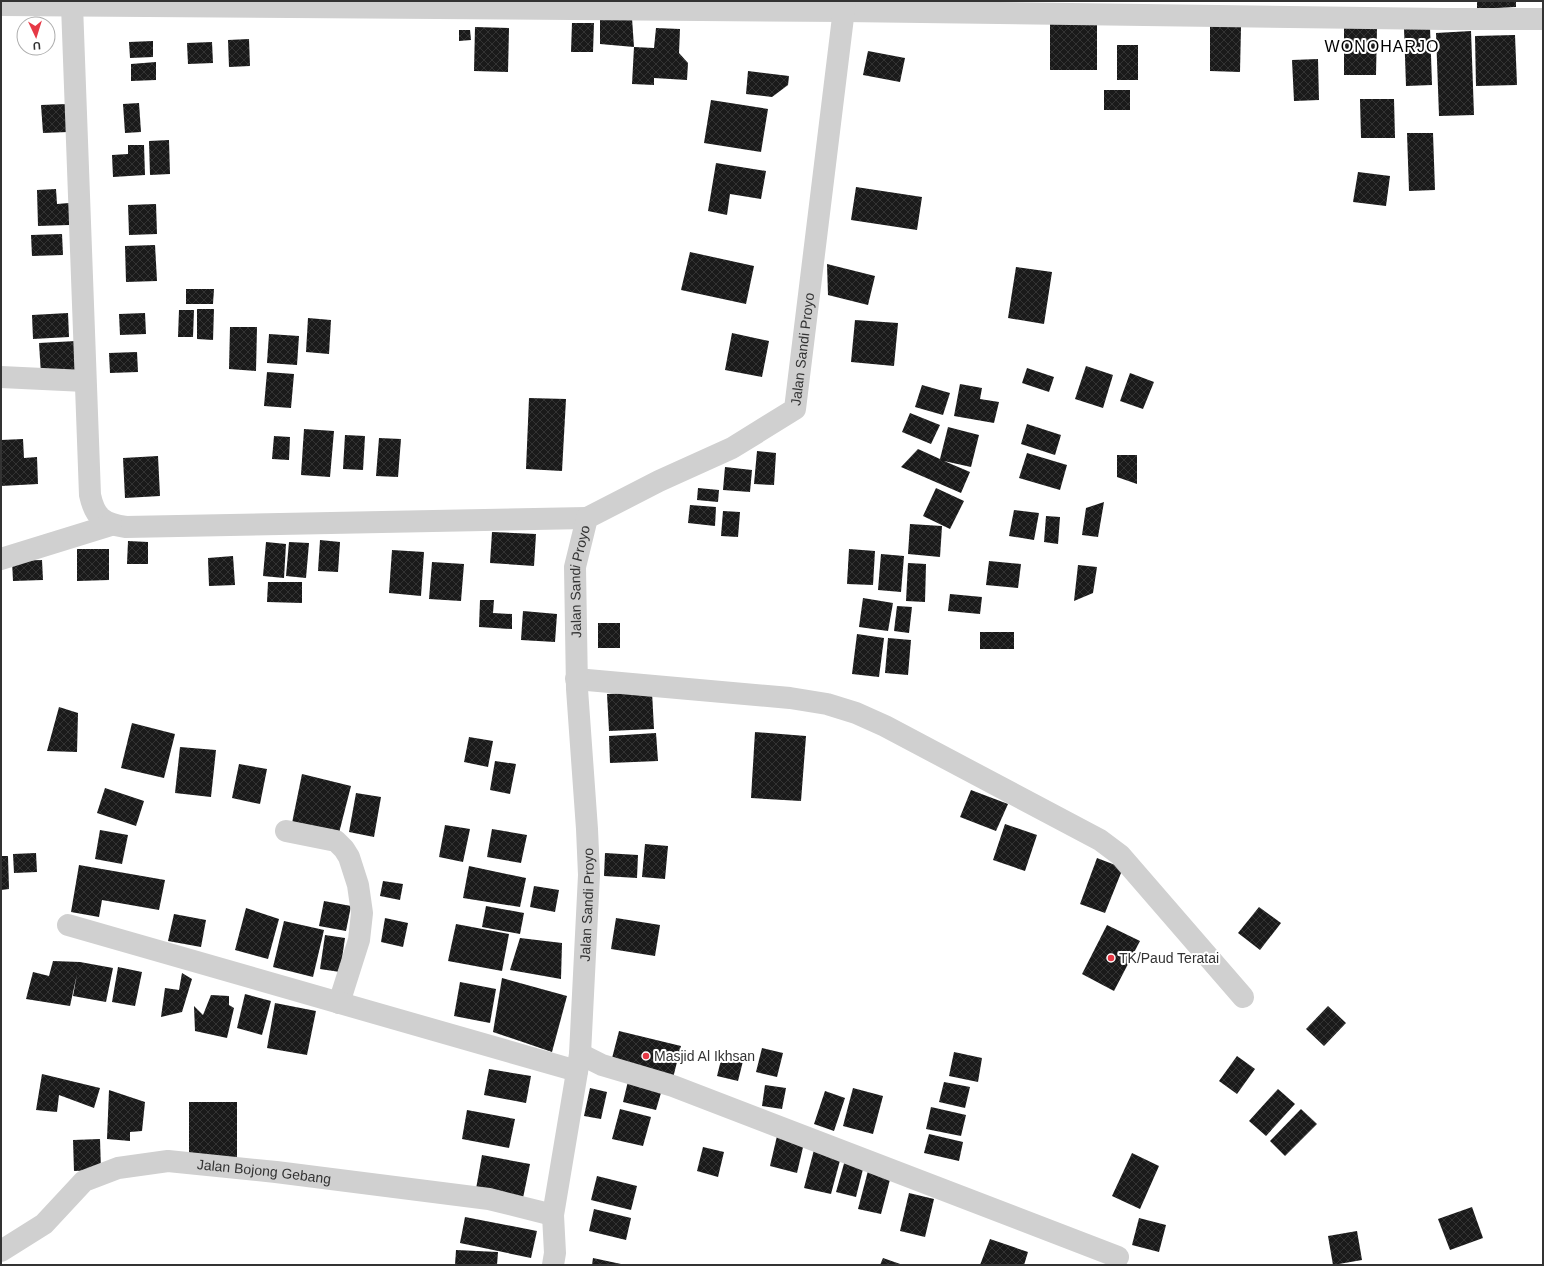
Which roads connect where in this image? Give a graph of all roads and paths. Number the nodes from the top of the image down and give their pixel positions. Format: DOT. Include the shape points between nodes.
graph roads {
  1 [pos="1,5"];
  2 [pos="72,5"];
  3 [pos="845,6"];
  4 [pos="1543,19"];
  5 [pos="1,377"];
  6 [pos="85,380"];
  7 [pos="587,518"];
  8 [pos="111,525"];
  9 [pos="1,560"];
  10 [pos="576,679"];
  11 [pos="286,831"];
  12 [pos="68,925"];
  13 [pos="1243,997"];
  14 [pos="339,1003"];
  15 [pos="579,1063"];
  16 [pos="553,1215"];
  17 [pos="1,1251"];
  18 [pos="1118,1257"];
  19 [pos="553,1265"];
  1 -- 2 [label="street"];
  2 -- 3 [label="street"];
  2 -- 6 [label="street"];
  3 -- 4 [label="street"];
  3 -- 7 [label="street, Jalan Sandi Proyo" via="795,409 732,448 659,481"];
  5 -- 6 [label="street"];
  6 -- 8 [label="street" via="92,507 99,517"];
  7 -- 8 [label="street" via="134,527"];
  7 -- 10 [label="street, Jalan Sandi Proyo" via="575,567"];
  8 -- 9 [label="street"];
  10 -- 13 [label="street" via="790,698 827,704 885,726 1110,847 1120,855"];
  10 -- 15 [label="street, Jalan Sandi Proyo" via="589,875"];
  11 -- 14 [label="street" via="336,841 349,857 356,878 362,913 359,940"];
  12 -- 14 [label="street"];
  14 -- 15 [label="street"];
  15 -- 16 [label="street, Jalan Sandi Proyo"];
  15 -- 18 [label="street" via="602,1065 673,1086"];
  16 -- 17 [label="street, Jalan Bojong Gebang" via="489,1199 276,1172 168,1162 118,1168 84,1181 44,1224"];
  16 -- 19 [label="street, Jalan Sandi Proyo"];
}
